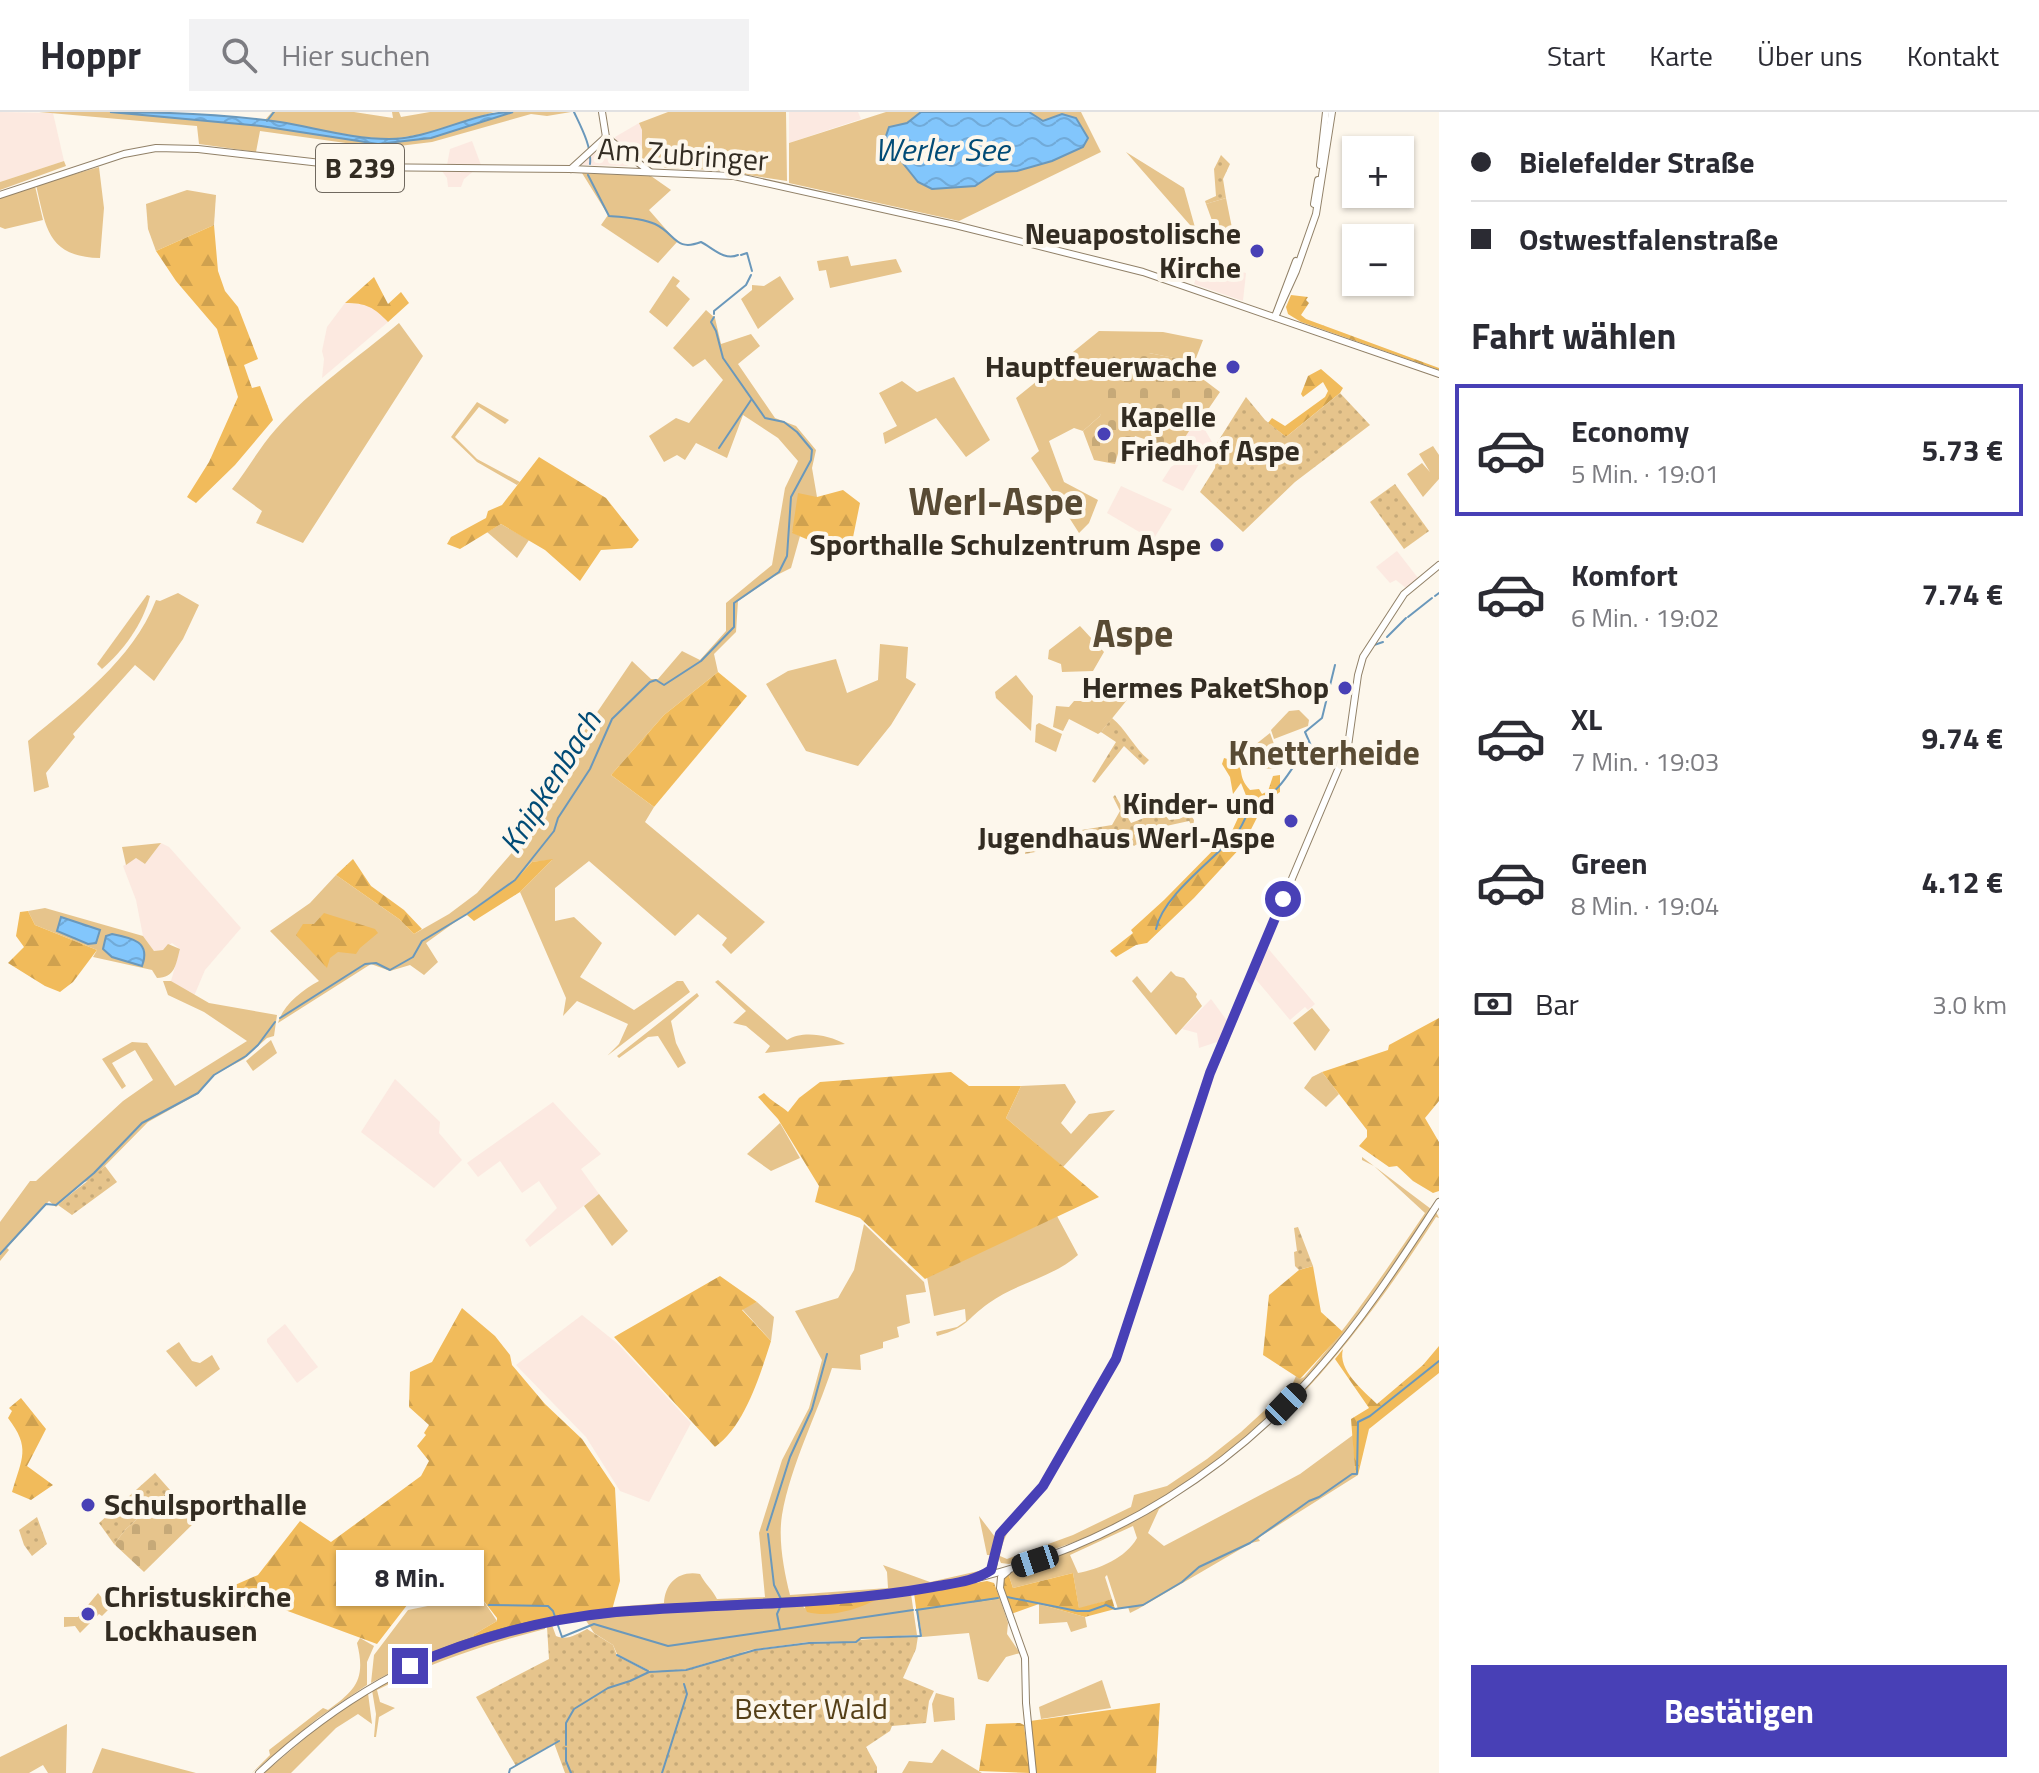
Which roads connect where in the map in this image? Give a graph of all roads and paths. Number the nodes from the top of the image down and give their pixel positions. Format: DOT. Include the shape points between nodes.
graph roads {
  1 [pos="602,112"];
  2 [pos="1329,112"];
  3 [pos="606,137"];
  4 [pos="635,159"];
  5 [pos="571,169"];
  6 [pos="650,172"];
  7 [pos="669,172"];
  8 [pos="0,195"];
  9 [pos="1275,317"];
  10 [pos="1439,374"];
  11 [pos="1439,565"];
  12 [pos="1439,1202"];
  13 [pos="995,1551"];
  14 [pos="1015,1567"];
  15 [pos="978,1578"];
  16 [pos="1000,1588"];
  17 [pos="259,1773"];
  18 [pos="1033,1773"];
  1 -- 3 [label="main road"];
  2 -- 9 [label="main road" via="1316,214"];
  3 -- 4 [label="main road"];
  3 -- 5 [label="main road"];
  4 -- 6 [label="main road"];
  4 -- 7 [label="main road"];
  5 -- 6 [label="main road, Am Zubringer / B 239"];
  5 -- 8 [label="main road, Am Zubringer / B 239" via="356,167 156,148"];
  6 -- 7 [label="main road, Am Zubringer / B 239"];
  7 -- 9 [label="main road, Am Zubringer / B 239" via="760,180 963,227 1157,276"];
  9 -- 10 [label="main road, Am Zubringer / B 239"];
  11 -- 13 [label="main road" via="1402,596 1361,662 1348,746 1210,1073 1116,1359 1043,1486 1000,1534"];
  12 -- 14 [label="main road" via="1336,1349 1247,1440 1138,1516"];
  13 -- 14 [label="main road" via="999,1563"];
  13 -- 15 [label="main road" via="993,1567"];
  14 -- 15 [label="main road"];
  14 -- 16 [label="main road" via="1002,1575"];
  15 -- 16 [label="main road" via="990,1579"];
  15 -- 17 [label="main road" via="907,1591 555,1620 483,1637 400,1671 319,1722"];
  16 -- 18 [label="main road" via="1025,1658"];
}
